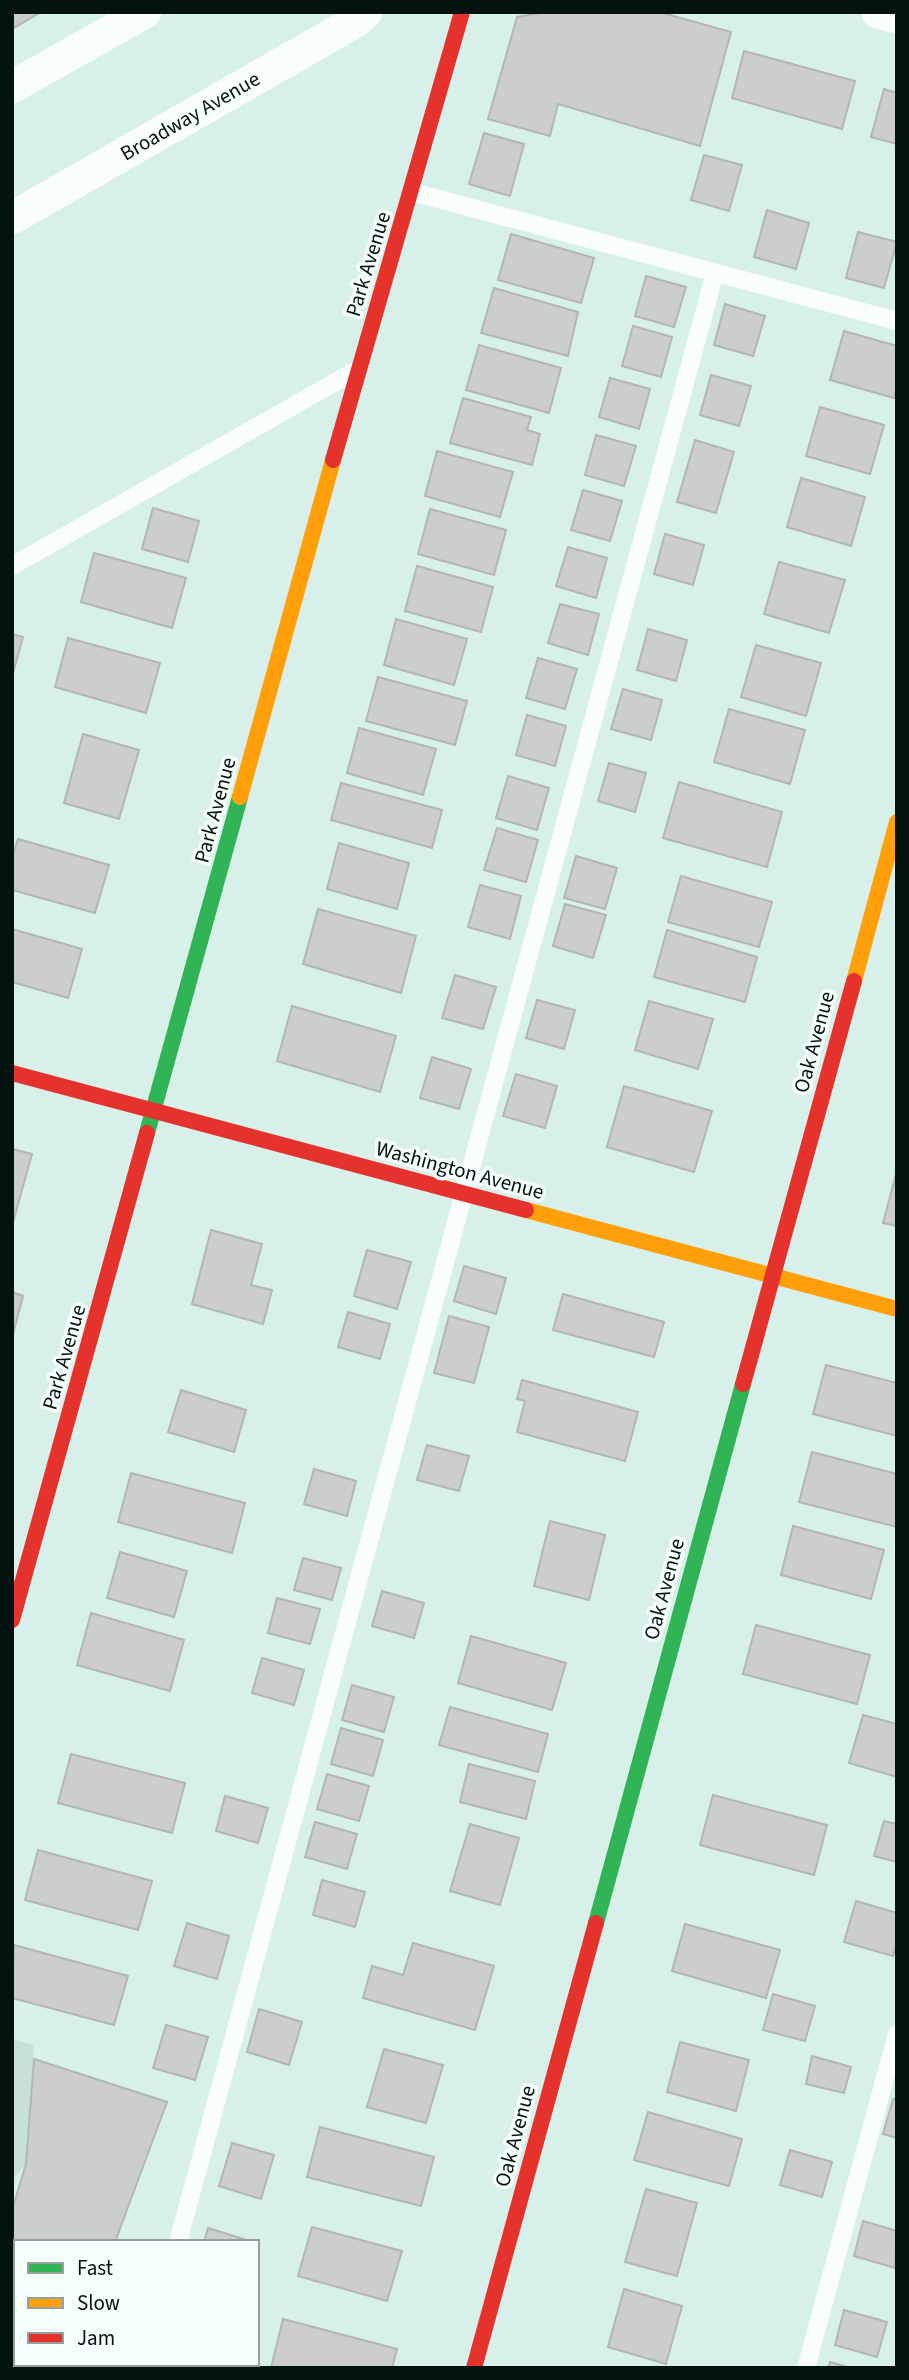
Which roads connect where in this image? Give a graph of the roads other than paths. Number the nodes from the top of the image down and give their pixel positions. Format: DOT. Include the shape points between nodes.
graph roads {
  1 [pos="145,12"];
  2 [pos="366,12"];
  3 [pos="462,12"];
  4 [pos="878,12"];
  5 [pos="897,17"];
  6 [pos="12,88"];
  7 [pos="412,192"];
  8 [pos="12,218"];
  9 [pos="715,273"];
  10 [pos="897,321"];
  11 [pos="358,370"];
  12 [pos="12,566"];
  13 [pos="897,822"];
  14 [pos="12,1073"];
  15 [pos="153,1111"];
  16 [pos="463,1192"];
  17 [pos="771,1276"];
  18 [pos="897,1310"];
  19 [pos="12,1620"];
  20 [pos="897,2034"];
  21 [pos="179,2240"];
  22 [pos="474,2368"];
  23 [pos="806,2368"];
  1 -- 6 [label="street"];
  2 -- 8 [label="street, Broadway Avenue"];
  3 -- 7 [label="street, Park Avenue"];
  4 -- 5 [label="street"];
  7 -- 9 [label="lane"];
  7 -- 11 [label="street, Park Avenue"];
  9 -- 10 [label="lane"];
  9 -- 16 [label="lane"];
  11 -- 12 [label="lane"];
  11 -- 15 [label="street, Park Avenue"];
  13 -- 17 [label="street, Oak Avenue"];
  14 -- 15 [label="street, Washington Avenue"];
  15 -- 16 [label="street, Washington Avenue"];
  15 -- 19 [label="street, Park Avenue"];
  16 -- 17 [label="street, Washington Avenue"];
  16 -- 21 [label="lane"];
  17 -- 18 [label="street, Washington Avenue"];
  17 -- 22 [label="street, Oak Avenue"];
  20 -- 23 [label="lane"];
}
